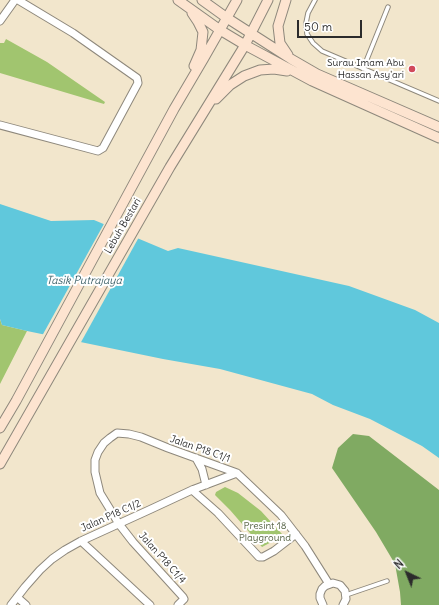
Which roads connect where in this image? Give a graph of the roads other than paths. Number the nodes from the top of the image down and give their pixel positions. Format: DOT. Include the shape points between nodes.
graph roads {
  1 [pos="15,0"];
  2 [pos="18,0"];
  3 [pos="178,0"];
  4 [pos="202,0"];
  5 [pos="237,0"];
  6 [pos="268,0"];
  7 [pos="286,0"];
  8 [pos="315,0"];
  9 [pos="388,7"];
  10 [pos="189,8"];
  11 [pos="227,18"];
  12 [pos="0,22"];
  13 [pos="220,30"];
  14 [pos="252,34"];
  15 [pos="245,45"];
  16 [pos="291,59"];
  17 [pos="363,69"];
  18 [pos="295,72"];
  19 [pos="439,101"];
  20 [pos="174,109"];
  21 [pos="205,109"];
  22 [pos="0,126"];
  23 [pos="439,127"];
  24 [pos="439,138"];
  25 [pos="0,428"];
  26 [pos="196,458"];
  27 [pos="0,464"];
  28 [pos="238,472"];
  29 [pos="206,484"];
  30 [pos="192,490"];
  31 [pos="119,524"];
  32 [pos="296,534"];
  33 [pos="81,540"];
  34 [pos="387,581"];
  35 [pos="329,584"];
  36 [pos="346,594"];
  37 [pos="17,597"];
  38 [pos="319,604"];
  39 [pos="11,605"];
  40 [pos="26,605"];
  41 [pos="150,605"];
  42 [pos="178,605"];
  43 [pos="343,605"];
  1 -- 12 [label="street"];
  2 -- 22 [label="street" via="73,33 137,78 138,83 103,148 98,151"];
  3 -- 10 [label="main road"];
  4 -- 11 [label="main road"];
  5 -- 11 [label="main road, Lebuh Bestari"];
  6 -- 14 [label="main road, Lebuh Bestari"];
  7 -- 16 [label="main road" via="278,26 280,43"];
  8 -- 17 [label="lane" via="306,23 307,34 313,43 322,51"];
  9 -- 17 [label="lane"];
  10 -- 13 [label="main road"];
  10 -- 20 [label="main road" via="203,32 201,50"];
  11 -- 13 [label="main road, Lebuh Bestari"];
  11 -- 14 [label="main road"];
  13 -- 15 [label="main road"];
  13 -- 20 [label="main road, Lebuh Bestari"];
  14 -- 15 [label="main road, Lebuh Bestari"];
  14 -- 16 [label="main road"];
  15 -- 18 [label="main road"];
  15 -- 21 [label="main road, Lebuh Bestari"];
  16 -- 23 [label="main road" via="338,84"];
  17 -- 19 [label="lane"];
  18 -- 21 [label="main road" via="260,70 244,76 230,85"];
  18 -- 24 [label="main road"];
  20 -- 25 [label="main road, Lebuh Bestari"];
  21 -- 27 [label="main road, Lebuh Bestari"];
  26 -- 28 [label="street, Jalan P18 C1/1"];
  26 -- 29 [label="street"];
  26 -- 31 [label="street, Jalan P18 C1/1" via="129,434 117,434 110,438 98,452 95,472 100,493"];
  28 -- 29 [label="street, Jalan P18 C1/2"];
  28 -- 32 [label="street, Jalan P18 C1/1" via="281,515"];
  29 -- 30 [label="street, Jalan P18 C1/2"];
  30 -- 31 [label="street, Jalan P18 C1/2"];
  30 -- 32 [label="street" via="218,513 259,557 274,551"];
  31 -- 33 [label="street, Jalan P18 C1/2"];
  31 -- 42 [label="street, Jalan P18 C1/4" via="184,598"];
  32 -- 35 [label="street, Jalan P18 C1/1"];
  33 -- 37 [label="street, Jalan P18 C1/2" via="52,559"];
  33 -- 41 [label="street"];
  34 -- 36 [label="lane"];
  35 -- 36 [label="street" via="340,585"];
  35 -- 38 [label="street" via="320,594"];
  36 -- 43 [label="street"];
  37 -- 39 [label="street, Jalan P18 C1/2"];
  37 -- 40 [label="street"];
}
